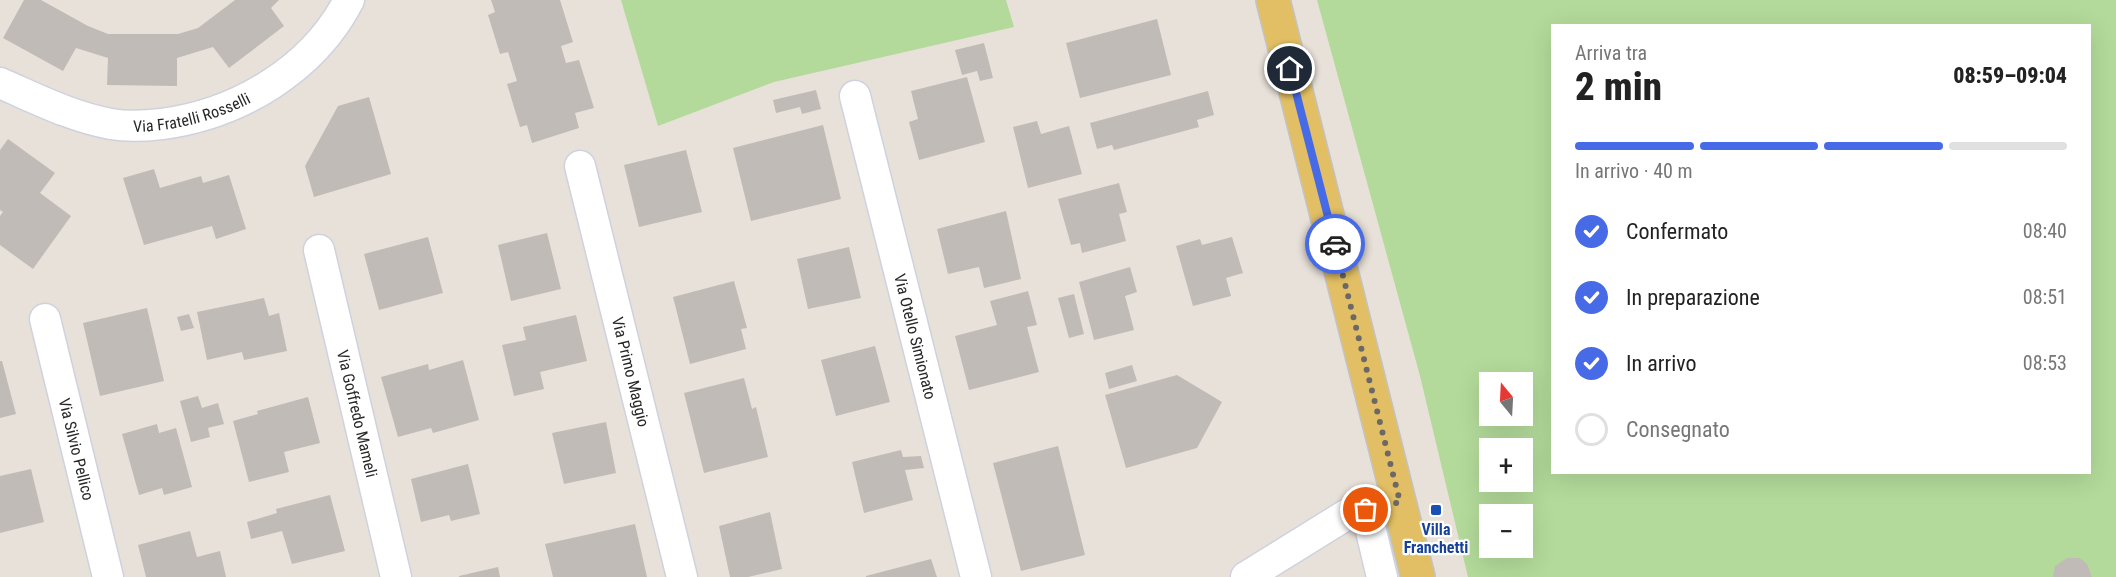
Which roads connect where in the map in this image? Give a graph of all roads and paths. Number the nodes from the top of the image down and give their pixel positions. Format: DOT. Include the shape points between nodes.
graph roads {
  1 [pos="349,0"];
  2 [pos="1273,0"];
  3 [pos="0,83"];
  4 [pos="855,96"];
  5 [pos="580,166"];
  6 [pos="319,250"];
  7 [pos="45,319"];
  8 [pos="1400,502"];
  9 [pos="1366,510"];
  10 [pos="108,577"];
  11 [pos="396,577"];
  12 [pos="682,577"];
  13 [pos="976,577"];
  14 [pos="1246,577"];
  15 [pos="1382,577"];
  16 [pos="1418,577"];
  1 -- 3 [label="street, Via Fratelli Rosselli" via="310,54 281,77 253,96 217,112 176,122 114,124 75,115"];
  2 -- 8 [label="main road"];
  4 -- 13 [label="street, Via Otello Simionato"];
  5 -- 12 [label="street, Via Primo Maggio"];
  6 -- 11 [label="street, Via Goffredo Mameli"];
  7 -- 10 [label="street, Via Silvio Pellico"];
  8 -- 9 [label="street"];
  8 -- 16 [label="main road"];
  9 -- 14 [label="street" via="1326,525"];
  9 -- 15 [label="street"];
}
